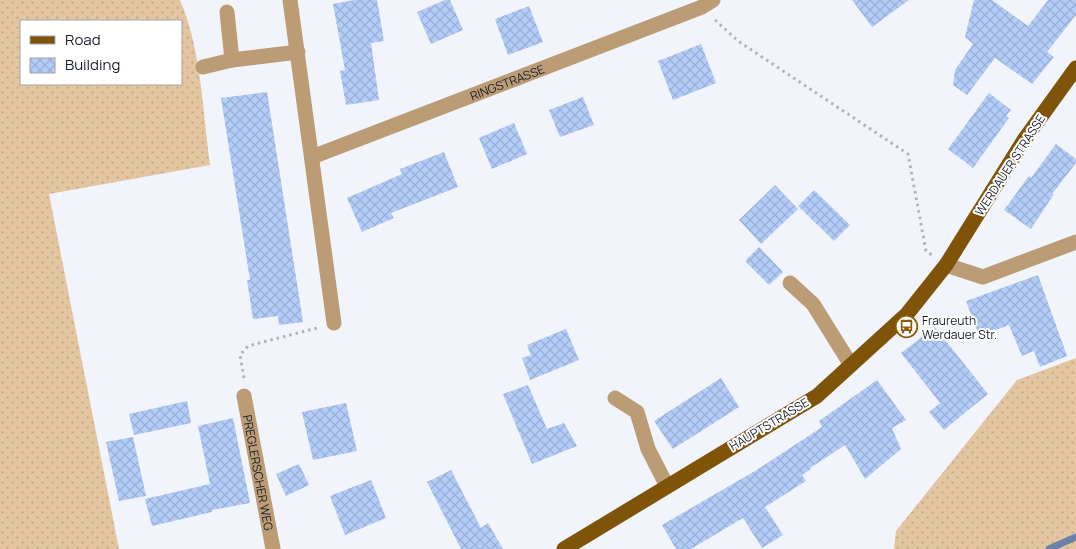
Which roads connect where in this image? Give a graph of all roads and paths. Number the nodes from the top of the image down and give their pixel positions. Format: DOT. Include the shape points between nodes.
graph roads {
  1 [pos="290,0"];
  2 [pos="704,2"];
  3 [pos="227,12"];
  4 [pos="298,52"];
  5 [pos="232,60"];
  6 [pos="203,67"];
  7 [pos="1076,68"];
  8 [pos="312,157"];
  9 [pos="1076,242"];
  10 [pos="946,265"];
  11 [pos="790,283"];
  12 [pos="334,323"];
  13 [pos="851,365"];
  14 [pos="244,396"];
  15 [pos="615,398"];
  16 [pos="667,486"];
  17 [pos="273,549"];
  18 [pos="564,549"];
  1 -- 4 [label="street"];
  2 -- 8 [label="street, RINGSTRASSE"];
  2 -- 10 [label="path" via="738,41 908,154 926,251"];
  3 -- 5 [label="street"];
  4 -- 5 [label="street"];
  4 -- 8 [label="street"];
  5 -- 6 [label="street"];
  7 -- 10 [label="main road, WERDAUER STRASSE" via="1024,140"];
  8 -- 12 [label="street"];
  9 -- 10 [label="street" via="983,277"];
  10 -- 13 [label="main road, HAUPTSTRASSE" via="907,314"];
  11 -- 13 [label="street" via="813,304"];
  12 -- 14 [label="path" via="248,346 240,355"];
  13 -- 16 [label="main road, HAUPTSTRASSE" via="816,396"];
  14 -- 17 [label="street, PREGLERSCHER WEG"];
  15 -- 16 [label="street" via="637,412 648,450"];
  16 -- 18 [label="main road, HAUPTSTRASSE"];
}
